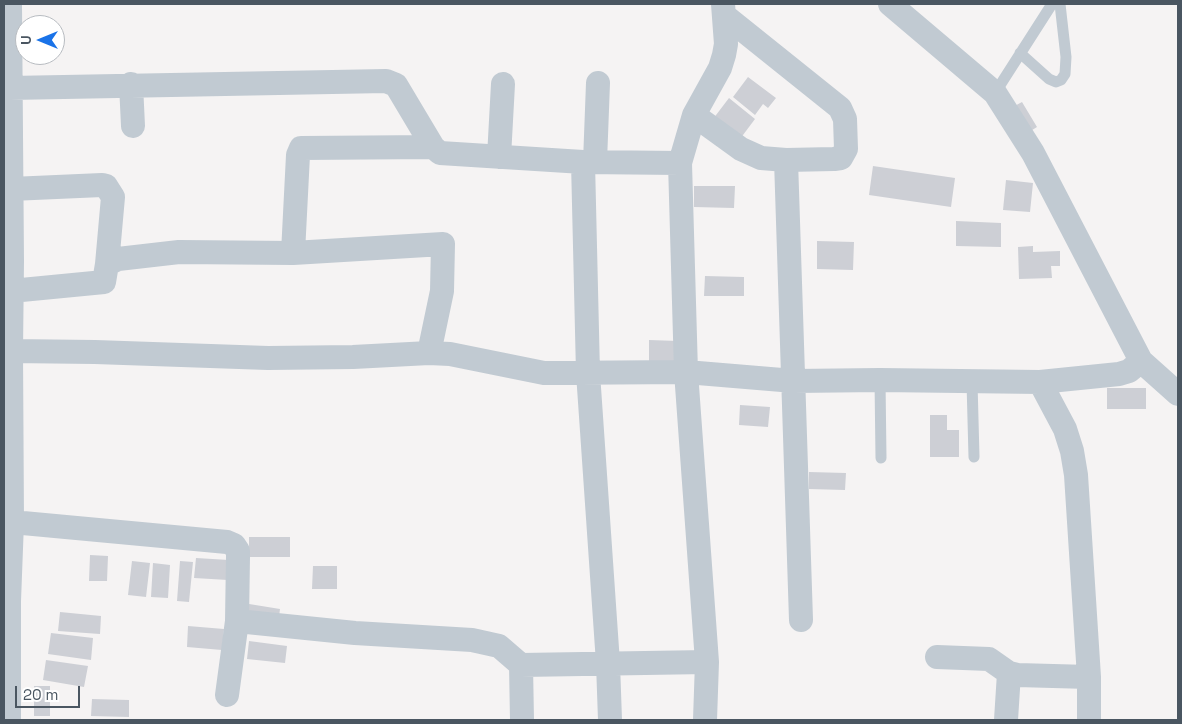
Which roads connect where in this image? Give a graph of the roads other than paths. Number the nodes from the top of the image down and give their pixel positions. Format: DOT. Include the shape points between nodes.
graph roads {
  1 [pos="10,4"];
  2 [pos="1052,4"];
  3 [pos="1060,4"];
  4 [pos="899,7"];
  5 [pos="724,10"];
  6 [pos="1020,53"];
  7 [pos="598,83"];
  8 [pos="131,84"];
  9 [pos="503,84"];
  10 [pos="995,94"];
  11 [pos="8,102"];
  12 [pos="694,115"];
  13 [pos="133,126"];
  14 [pos="433,147"];
  15 [pos="499,157"];
  16 [pos="786,160"];
  17 [pos="589,162"];
  18 [pos="680,163"];
  19 [pos="12,189"];
  20 [pos="293,253"];
  21 [pos="8,261"];
  22 [pos="108,264"];
  23 [pos="11,291"];
  24 [pos="11,351"];
  25 [pos="429,353"];
  26 [pos="1141,361"];
  27 [pos="686,372"];
  28 [pos="588,373"];
  29 [pos="880,380"];
  30 [pos="794,381"];
  31 [pos="972,382"];
  32 [pos="1040,382"];
  33 [pos="1178,394"];
  34 [pos="974,457"];
  35 [pos="881,458"];
  36 [pos="12,522"];
  37 [pos="6,601"];
  38 [pos="802,620"];
  39 [pos="237,621"];
  40 [pos="937,657"];
  41 [pos="707,662"];
  42 [pos="608,663"];
  43 [pos="521,665"];
  44 [pos="1009,673"];
  45 [pos="1089,677"];
  46 [pos="227,695"];
  47 [pos="9,720"];
  48 [pos="522,720"];
  49 [pos="610,720"];
  50 [pos="705,720"];
  51 [pos="1006,720"];
  52 [pos="1089,720"];
  1 -- 11 [label="street"];
  2 -- 6 [label="lane"];
  3 -- 6 [label="lane" via="1066,57 1062,80 1049,80"];
  4 -- 10 [label="street"];
  5 -- 12 [label="street" via="724,55"];
  5 -- 16 [label="street" via="840,108 843,114 846,149 841,158"];
  6 -- 10 [label="lane"];
  7 -- 17 [label="street"];
  8 -- 11 [label="street"];
  8 -- 13 [label="street"];
  8 -- 14 [label="street" via="386,80 396,85"];
  9 -- 15 [label="street"];
  10 -- 26 [label="street" via="1033,153"];
  11 -- 19 [label="street"];
  12 -- 16 [label="street" via="746,151 761,158"];
  12 -- 18 [label="street"];
  14 -- 15 [label="street" via="440,153"];
  14 -- 20 [label="street" via="301,148"];
  15 -- 17 [label="street"];
  16 -- 30 [label="street"];
  17 -- 18 [label="street"];
  17 -- 28 [label="street"];
  18 -- 27 [label="street"];
  19 -- 21 [label="street"];
  19 -- 22 [label="street" via="106,186 113,197"];
  20 -- 22 [label="street" via="179,252 118,259"];
  20 -- 25 [label="street" via="443,244 442,291"];
  21 -- 23 [label="street"];
  22 -- 23 [label="street" via="104,282"];
  23 -- 24 [label="street"];
  24 -- 25 [label="street" via="268,358"];
  24 -- 36 [label="street"];
  25 -- 28 [label="street" via="450,354 544,373"];
  26 -- 32 [label="street" via="1129,371 1119,374"];
  26 -- 33 [label="street"];
  27 -- 28 [label="street"];
  27 -- 30 [label="street"];
  27 -- 41 [label="street"];
  28 -- 42 [label="street"];
  29 -- 30 [label="street"];
  29 -- 31 [label="street"];
  29 -- 35 [label="lane"];
  30 -- 38 [label="street"];
  31 -- 32 [label="street"];
  31 -- 34 [label="lane"];
  32 -- 45 [label="street" via="1065,429 1076,475"];
  36 -- 37 [label="street"];
  36 -- 39 [label="street" via="234,545 238,551"];
  37 -- 47 [label="street"];
  39 -- 43 [label="street" via="354,633 472,640 499,646"];
  39 -- 46 [label="street"];
  40 -- 44 [label="street" via="989,659"];
  41 -- 42 [label="street"];
  41 -- 50 [label="street"];
  42 -- 43 [label="street"];
  42 -- 49 [label="street"];
  43 -- 48 [label="street"];
  44 -- 45 [label="street" via="1032,677"];
  44 -- 51 [label="street"];
  45 -- 52 [label="street"];
}
